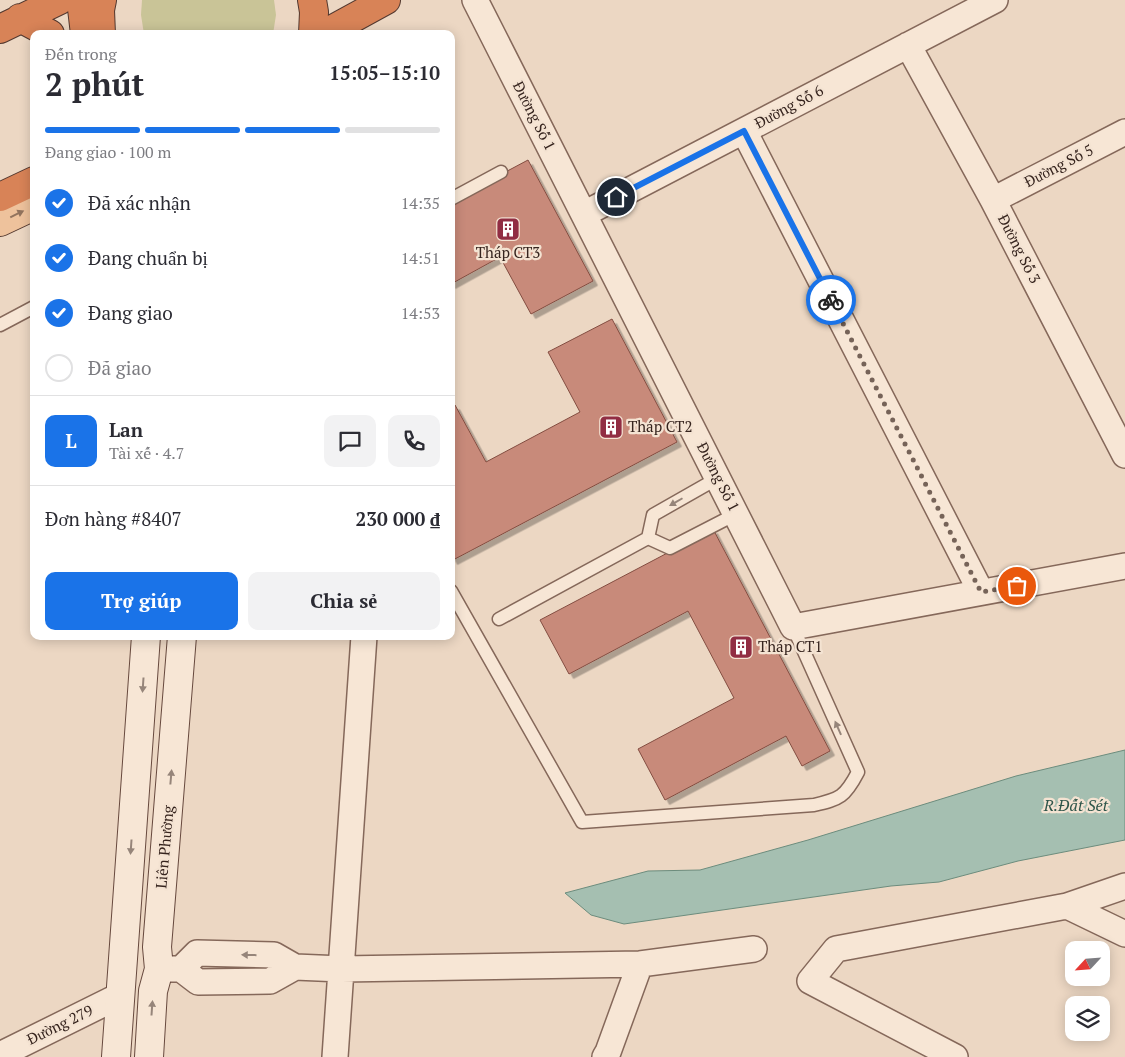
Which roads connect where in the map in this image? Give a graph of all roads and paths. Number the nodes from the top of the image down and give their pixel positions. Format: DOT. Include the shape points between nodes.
graph roads {
  1 [pos="60,0"];
  2 [pos="80,0"];
  3 [pos="102,0"];
  4 [pos="312,0"];
  5 [pos="330,0"];
  6 [pos="386,0"];
  7 [pos="475,0"];
  8 [pos="995,0"];
  9 [pos="7,22"];
  10 [pos="36,30"];
  11 [pos="84,30"];
  12 [pos="101,30"];
  13 [pos="323,30"];
  14 [pos="324,30"];
  15 [pos="328,30"];
  16 [pos="908,45"];
  17 [pos="744,131"];
  18 [pos="1125,132"];
  19 [pos="501,172"];
  20 [pos="30,182"];
  21 [pos="0,197"];
  22 [pos="455,197"];
  23 [pos="994,200"];
  24 [pos="30,208"];
  25 [pos="584,214"];
  26 [pos="0,222"];
  27 [pos="30,309"];
  28 [pos="0,325"];
  29 [pos="1125,455"];
  30 [pos="718,478"];
  31 [pos="736,514"];
  32 [pos="648,538"];
  33 [pos="1125,566"];
  34 [pos="981,592"];
  35 [pos="455,598"];
  36 [pos="499,619"];
  37 [pos="794,626"];
  38 [pos="146,640"];
  39 [pos="182,640"];
  40 [pos="364,640"];
  41 [pos="1125,886"];
  42 [pos="1067,906"];
  43 [pos="1125,934"];
  44 [pos="754,949"];
  45 [pos="640,964"];
  46 [pos="122,967"];
  47 [pos="170,969"];
  48 [pos="342,970"];
  49 [pos="120,995"];
  50 [pos="0,1055"];
  51 [pos="116,1057"];
  52 [pos="149,1057"];
  53 [pos="335,1057"];
  54 [pos="604,1057"];
  55 [pos="955,1057"];
  1 -- 9 [label="highway"];
  2 -- 11 [label="highway"];
  3 -- 12 [label="highway"];
  4 -- 13 [label="highway"];
  5 -- 14 [label="highway"];
  6 -- 15 [label="highway"];
  7 -- 25 [label="street, Đường Số 1"];
  8 -- 16 [label="street, Đường Số 6"];
  9 -- 10 [label="highway"];
  16 -- 17 [label="street, Đường Số 6"];
  16 -- 23 [label="street, Đường Số 3"];
  17 -- 25 [label="street, Đường Số 6"];
  17 -- 34 [label="street"];
  18 -- 23 [label="street, Đường Số 5"];
  19 -- 22 [label="lane"];
  20 -- 21 [label="highway"];
  23 -- 29 [label="street, Đường Số 3"];
  26 -- 24 [label="main road, one-way"];
  25 -- 30 [label="street, Đường Số 1"];
  27 -- 28 [label="lane"];
  30 -- 31 [label="street, Đường Số 1"];
  30 -- 32 [label="lane, one-way" via="653,515"];
  31 -- 32 [label="lane" via="670,548"];
  31 -- 37 [label="street, Đường Số 1"];
  32 -- 36 [label="lane"];
  33 -- 34 [label="street"];
  34 -- 37 [label="street"];
  35 -- 37 [label="lane, one-way" via="582,822 814,805 835,800 849,789 858,772"];
  38 -- 46 [label="street, one-way"];
  47 -- 39 [label="street, Liên Phường, one-way" via="157,947"];
  40 -- 48 [label="street"];
  41 -- 42 [label="street"];
  42 -- 43 [label="street"];
  42 -- 55 [label="street" via="836,949 810,981"];
  44 -- 45 [label="street"];
  45 -- 48 [label="street"];
  45 -- 54 [label="street"];
  46 -- 47 [label="street"];
  46 -- 49 [label="street"];
  47 -- 48 [label="street" via="197,953 274,955 295,967"];
  52 -- 47 [label="street, Liên Phường, one-way" via="153,992"];
  48 -- 53 [label="street"];
  49 -- 50 [label="street, Đường 279"];
  49 -- 51 [label="street"];
}
